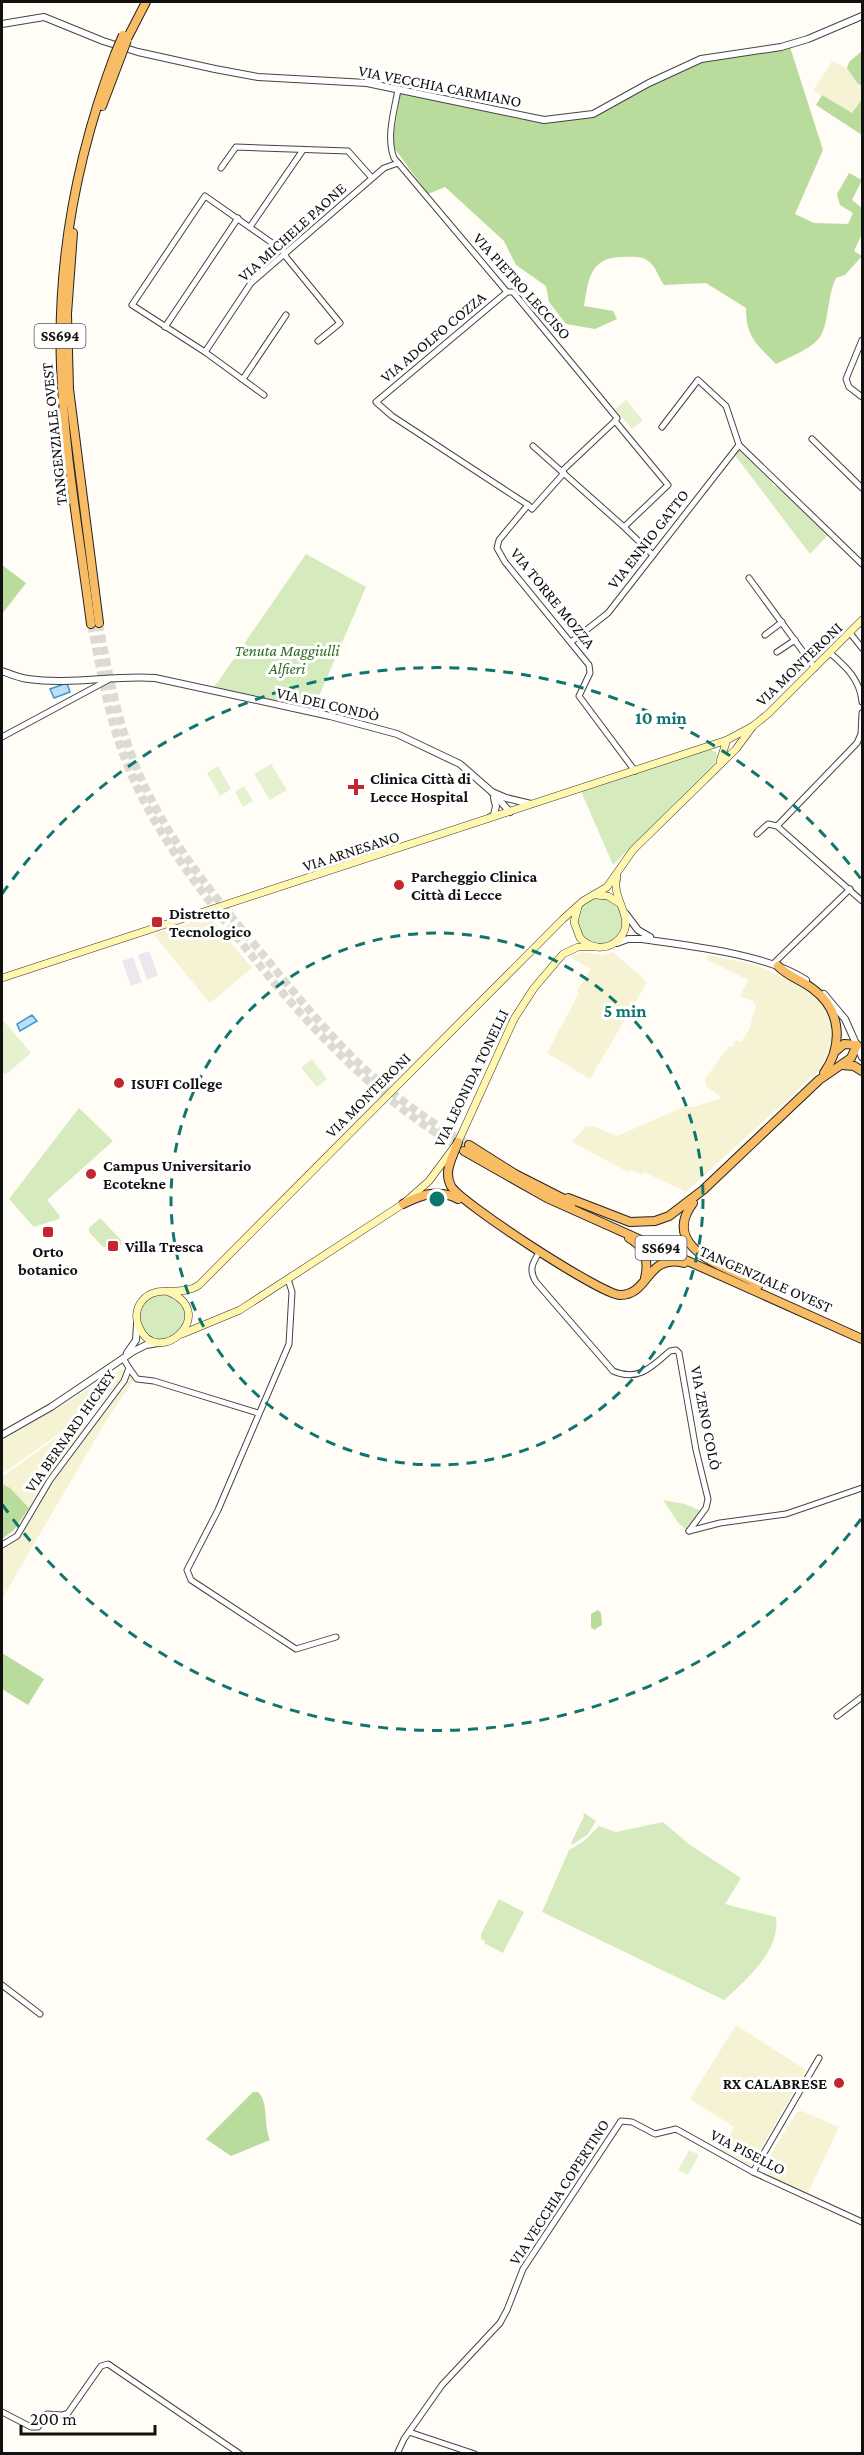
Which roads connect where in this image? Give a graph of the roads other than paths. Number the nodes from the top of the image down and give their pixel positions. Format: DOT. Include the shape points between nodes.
graph roads {
  1 [pos="139,2"];
  2 [pos="146,2"];
  3 [pos="862,16"];
  4 [pos="2,24"];
  5 [pos="126,36"];
  6 [pos="398,90"];
  7 [pos="303,150"];
  8 [pos="392,151"];
  9 [pos="398,163"];
  10 [pos="221,168"];
  11 [pos="384,168"];
  12 [pos="372,178"];
  13 [pos="238,218"];
  14 [pos="250,227"];
  15 [pos="285,252"];
  16 [pos="507,292"];
  17 [pos="286,315"];
  18 [pos="165,327"];
  19 [pos="862,340"];
  20 [pos="318,341"];
  21 [pos="205,352"];
  22 [pos="243,379"];
  23 [pos="264,394"];
  24 [pos="862,397"];
  25 [pos="615,421"];
  26 [pos="662,427"];
  27 [pos="812,440"];
  28 [pos="739,445"];
  29 [pos="532,446"];
  30 [pos="563,472"];
  31 [pos="862,488"];
  32 [pos="528,505"];
  33 [pos="624,527"];
  34 [pos="653,555"];
  35 [pos="862,564"];
  36 [pos="749,578"];
  37 [pos="862,620"];
  38 [pos="782,622"];
  39 [pos="95,623"];
  40 [pos="850,633"];
  41 [pos="765,634"];
  42 [pos="795,640"];
  43 [pos="571,642"];
  44 [pos="862,648"];
  45 [pos="777,652"];
  46 [pos="831,653"];
  47 [pos="815,668"];
  48 [pos="2,671"];
  49 [pos="115,676"];
  50 [pos="862,702"];
  51 [pos="862,712"];
  52 [pos="753,726"];
  53 [pos="2,736"];
  54 [pos="727,740"];
  55 [pos="708,747"];
  56 [pos="731,754"];
  57 [pos="718,764"];
  58 [pos="635,771"];
  59 [pos="492,792"];
  60 [pos="538,803"];
  61 [pos="510,812"];
  62 [pos="487,820"];
  63 [pos="777,826"];
  64 [pos="757,834"];
  65 [pos="619,868"];
  66 [pos="850,890"];
  67 [pos="595,895"];
  68 [pos="862,901"];
  69 [pos="621,904"];
  70 [pos="580,905"];
  71 [pos="625,913"];
  72 [pos="662,942"];
  73 [pos="610,945"];
  74 [pos="596,947"];
  75 [pos="775,965"];
  76 [pos="2,978"];
  77 [pos="857,1045"];
  78 [pos="837,1050"];
  79 [pos="862,1057"];
  80 [pos="836,1067"];
  81 [pos="862,1071"];
  82 [pos="819,1080"];
  83 [pos="458,1142"];
  84 [pos="704,1190"];
  85 [pos="550,1193"];
  86 [pos="467,1202"];
  87 [pos="403,1204"];
  88 [pos="581,1213"];
  89 [pos="540,1251"];
  90 [pos="288,1279"];
  91 [pos="645,1279"];
  92 [pos="754,1287"];
  93 [pos="169,1292"];
  94 [pos="137,1321"];
  95 [pos="862,1332"];
  96 [pos="182,1334"];
  97 [pos="862,1339"];
  98 [pos="160,1342"];
  99 [pos="124,1358"];
  100 [pos="129,1368"];
  101 [pos="258,1413"];
  102 [pos="2,1435"];
  103 [pos="862,1488"];
  104 [pos="2,1545"];
  105 [pos="336,1637"];
  106 [pos="862,1697"];
  107 [pos="837,1716"];
  108 [pos="2,1985"];
  109 [pos="40,2014"];
  110 [pos="819,2058"];
  111 [pos="621,2121"];
  112 [pos="753,2172"];
  113 [pos="862,2222"];
  114 [pos="2,2412"];
  115 [pos="409,2432"];
  116 [pos="240,2454"];
  117 [pos="397,2454"];
  118 [pos="475,2454"];
  1 -- 5 [label="highway, TANGENZIALE OVEST / SS694"];
  2 -- 5 [label="highway, TANGENZIALE OVEST / SS694"];
  3 -- 6 [label="street, VIA VECCHIA CARMIANO" via="781,47 701,59 593,114 544,120"];
  4 -- 6 [label="street, VIA VECCHIA CARMIANO" via="44,17 129,49 226,71 258,77 367,83"];
  5 -- 39 [label="highway, TANGENZIALE OVEST / SS694, bridge" via="96,124 82,182 67,304 69,389"];
  6 -- 8 [label="street, VIA PIETRO LECCISO"];
  7 -- 10 [label="street" via="236,147"];
  7 -- 12 [label="street" via="348,152"];
  7 -- 14 [label="street"];
  8 -- 9 [label="street, VIA PIETRO LECCISO"];
  8 -- 11 [label="street, VIA MICHELE PAONE"];
  9 -- 11 [label="street, VIA MICHELE PAONE"];
  9 -- 16 [label="street, VIA PIETRO LECCISO"];
  11 -- 12 [label="street, VIA MICHELE PAONE"];
  12 -- 15 [label="street, VIA MICHELE PAONE"];
  13 -- 14 [label="street"];
  13 -- 18 [label="street"];
  13 -- 18 [label="street" via="205,196 132,305"];
  14 -- 15 [label="street"];
  15 -- 20 [label="street" via="340,322"];
  15 -- 21 [label="street, VIA MICHELE PAONE" via="251,283"];
  16 -- 25 [label="street, VIA PIETRO LECCISO" via="513,292 617,418"];
  16 -- 32 [label="street, VIA ADOLFO COZZA" via="376,402"];
  17 -- 22 [label="street"];
  18 -- 21 [label="street"];
  19 -- 24 [label="street" via="846,379 849,387"];
  21 -- 22 [label="street"];
  22 -- 23 [label="street"];
  25 -- 30 [label="street"];
  25 -- 33 [label="street, VIA PIETRO LECCISO" via="668,485"];
  26 -- 28 [label="street" via="698,380 726,406"];
  27 -- 31 [label="street"];
  28 -- 34 [label="street, VIA ENNIO GATTO"];
  28 -- 35 [label="street"];
  29 -- 30 [label="street"];
  30 -- 32 [label="street" via="532,509"];
  30 -- 33 [label="street"];
  32 -- 43 [label="street, VIA TORRE MOZZA" via="499,540 497,548"];
  33 -- 34 [label="street"];
  34 -- 43 [label="street, VIA ENNIO GATTO" via="608,613"];
  36 -- 38 [label="street"];
  37 -- 40 [label="main road, VIA MONTERONI"];
  38 -- 41 [label="street"];
  38 -- 42 [label="street"];
  40 -- 44 [label="street"];
  40 -- 46 [label="main road, VIA MONTERONI"];
  42 -- 45 [label="street"];
  42 -- 47 [label="street"];
  43 -- 58 [label="street, VIA TORRE MOZZA" via="590,668 579,696"];
  46 -- 47 [label="main road, VIA MONTERONI"];
  46 -- 50 [label="street" via="854,675"];
  47 -- 52 [label="main road, VIA MONTERONI"];
  48 -- 49 [label="street, VIA DEI CONDÒ" via="27,679"];
  49 -- 53 [label="street"];
  49 -- 59 [label="street, VIA DEI CONDÒ" via="176,682 397,734 460,764"];
  51 -- 63 [label="street" via="857,743"];
  52 -- 54 [label="main road, VIA MONTERONI"];
  52 -- 56 [label="main road, VIA MONTERONI"];
  54 -- 55 [label="main road, VIA MONTERONI"];
  54 -- 56 [label="main road" via="732,745"];
  54 -- 57 [label="main road, VIA MONTERONI"];
  55 -- 57 [label="main road" via="719,753"];
  55 -- 58 [label="main road, VIA ARNESANO"];
  56 -- 57 [label="main road, VIA MONTERONI"];
  57 -- 65 [label="main road, VIA MONTERONI"];
  58 -- 60 [label="main road, VIA ARNESANO"];
  59 -- 60 [label="street, VIA DEI CONDÒ"];
  59 -- 61 [label="street, VIA DEI CONDÒ"];
  59 -- 62 [label="street" via="496,806 494,815"];
  60 -- 61 [label="main road, VIA ARNESANO"];
  61 -- 62 [label="main road, VIA ARNESANO"];
  62 -- 76 [label="main road, VIA ARNESANO"];
  63 -- 64 [label="street" via="768,824"];
  63 -- 66 [label="street"];
  65 -- 67 [label="main road, VIA MONTERONI" via="607,887"];
  65 -- 69 [label="main road" via="615,888"];
  66 -- 68 [label="street"];
  66 -- 75 [label="street"];
  67 -- 69 [label="main road" via="608,896"];
  67 -- 70 [label="main road, VIA MONTERONI"];
  69 -- 71 [label="main road"];
  70 -- 74 [label="main road" via="574,916 575,928 580,938"];
  70 -- 93 [label="main road, VIA MONTERONI" via="198,1285"];
  71 -- 72 [label="street" via="643,934"];
  71 -- 73 [label="main road" via="624,932"];
  72 -- 73 [label="street" via="635,938"];
  72 -- 75 [label="street"];
  73 -- 74 [label="main road"];
  74 -- 83 [label="main road, VIA LEONIDA TONELLI" via="578,947 563,954 530,993 514,1019"];
  75 -- 77 [label="street" via="797,974 829,999 845,1019"];
  75 -- 78 [label="highway" via="814,990 827,1004 838,1030"];
  77 -- 78 [label="highway" via="844,1044"];
  77 -- 79 [label="street"];
  77 -- 80 [label="highway" via="851,1058"];
  78 -- 82 [label="highway"];
  80 -- 81 [label="highway" via="850,1065"];
  80 -- 82 [label="highway"];
  82 -- 84 [label="highway"];
  83 -- 86 [label="highway" via="448,1174 454,1191"];
  83 -- 87 [label="main road, VIA LEONIDA TONELLI" via="429,1180"];
  84 -- 85 [label="highway" via="669,1216 639,1223"];
  84 -- 92 [label="highway" via="691,1205 685,1221 690,1245 705,1258 752,1281"];
  85 -- 88 [label="highway, TANGENZIALE OVEST / SS694" via="466,1148 529,1188"];
  85 -- 92 [label="highway, TANGENZIALE OVEST / SS694"];
  86 -- 87 [label="highway" via="434,1192"];
  86 -- 89 [label="highway"];
  87 -- 90 [label="main road, VIA LEONIDA TONELLI"];
  88 -- 91 [label="highway" via="636,1243 646,1259"];
  88 -- 92 [label="highway, TANGENZIALE OVEST / SS694"];
  89 -- 91 [label="highway" via="607,1292 620,1295 635,1291"];
  89 -- 103 [label="street, VIA ZENO COLÒ" via="531,1265 536,1282 613,1371 639,1374 670,1351 679,1353 708,1499 689,1531 786,1514"];
  90 -- 96 [label="main road, VIA LEONIDA TONELLI" via="240,1310"];
  90 -- 101 [label="street" via="292,1292 291,1338"];
  91 -- 92 [label="highway" via="662,1263 677,1261 744,1288"];
  92 -- 95 [label="highway, TANGENZIALE OVEST / SS694"];
  92 -- 97 [label="highway, TANGENZIALE OVEST / SS694"];
  93 -- 94 [label="main road, VIA MONTERONI" via="147,1296 138,1308"];
  93 -- 96 [label="main road" via="182,1300 188,1313"];
  94 -- 98 [label="main road" via="144,1336"];
  94 -- 99 [label="street" via="136,1340"];
  96 -- 98 [label="main road"];
  98 -- 99 [label="street"];
  99 -- 100 [label="street, VIA BERNARD HICKEY"];
  99 -- 102 [label="street"];
  100 -- 101 [label="street" via="137,1379"];
  100 -- 104 [label="street, VIA BERNARD HICKEY" via="124,1381 50,1480 17,1536"];
  101 -- 105 [label="street" via="218,1510 189,1564 188,1576 297,1649"];
  106 -- 107 [label="street"];
  108 -- 109 [label="street"];
  110 -- 112 [label="street"];
  111 -- 112 [label="street, VIA PISELLO" via="655,2134 676,2129"];
  111 -- 115 [label="street, VIA VECCHIA COPERTINO" via="523,2269 500,2323 442,2385"];
  112 -- 113 [label="street, VIA PISELLO"];
  114 -- 116 [label="street" via="38,2427 48,2414 68,2413 100,2366 108,2364"];
  115 -- 117 [label="street, VIA VECCHIA COPERTINO"];
  115 -- 118 [label="street"];
}
